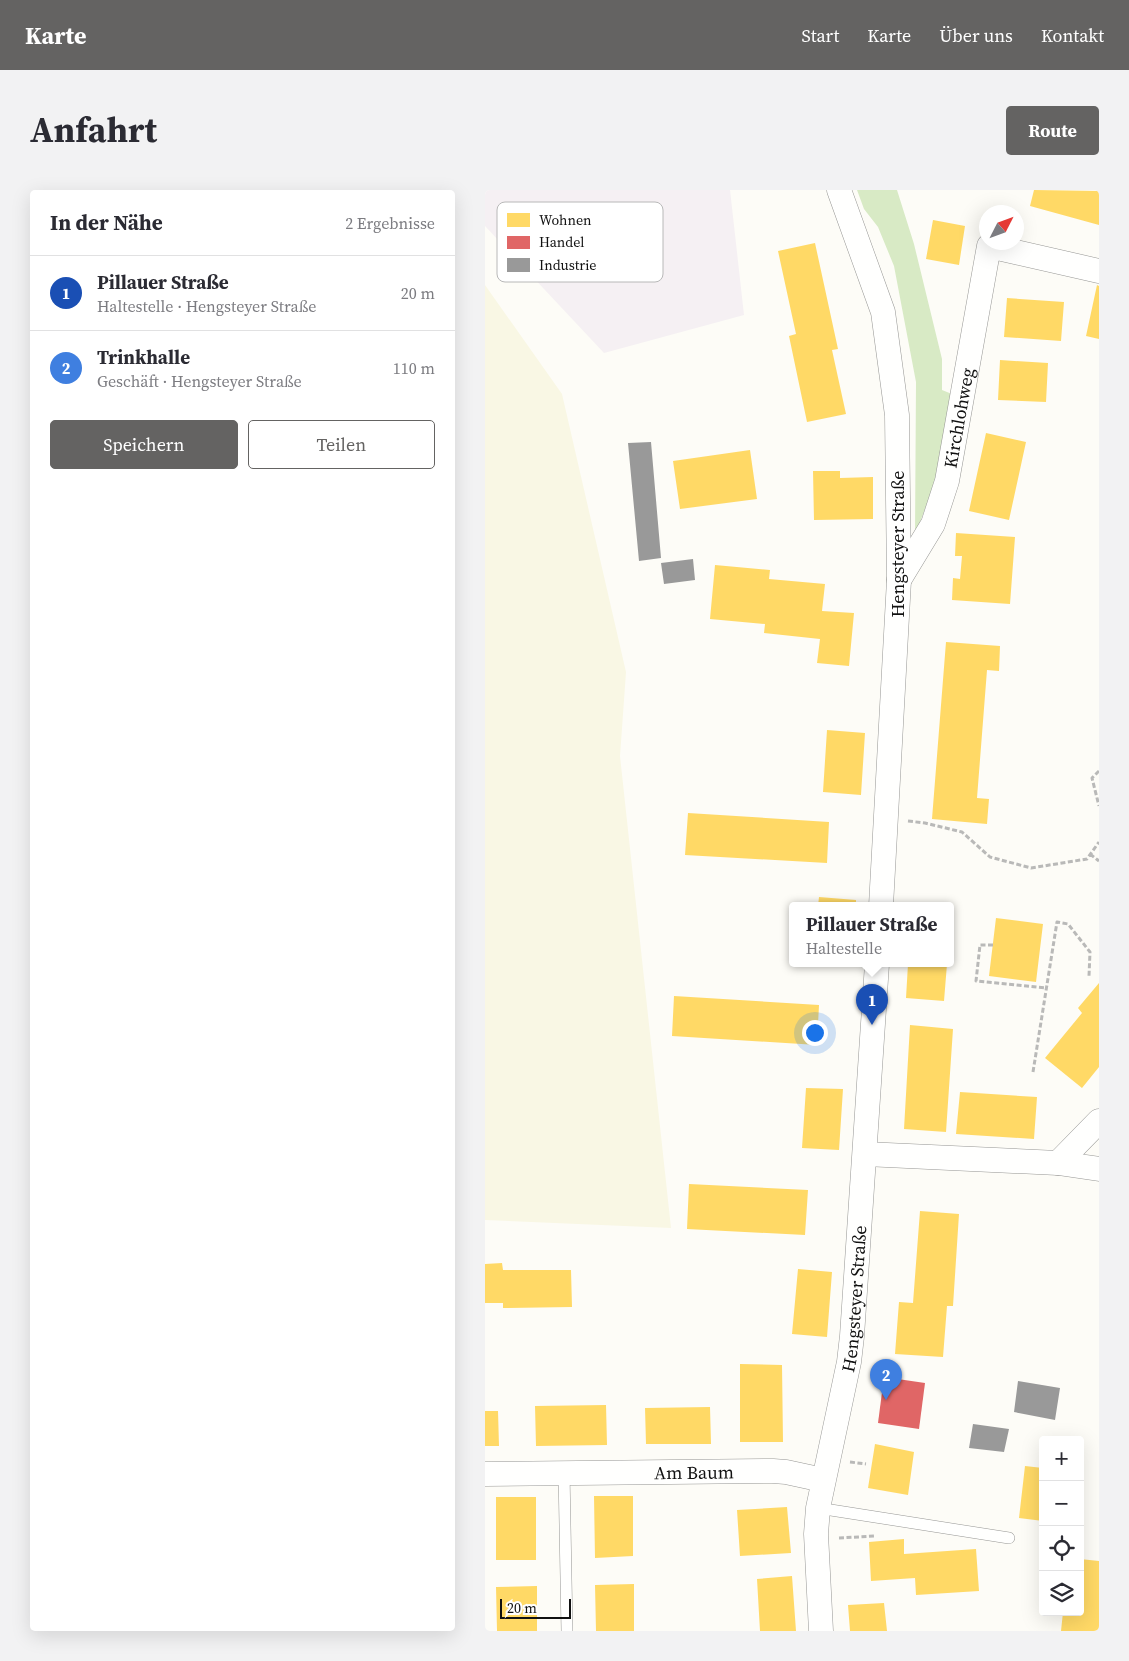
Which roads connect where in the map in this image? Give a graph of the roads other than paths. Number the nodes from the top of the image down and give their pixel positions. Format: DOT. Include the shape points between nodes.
graph roads {
  1 [pos="839,190"];
  2 [pos="1099,271"];
  3 [pos="899,580"];
  4 [pos="881,902"];
  5 [pos="877,967"];
  6 [pos="1099,1121"];
  7 [pos="865,1154"];
  8 [pos="1058,1163"];
  9 [pos="1099,1169"];
  10 [pos="564,1472"];
  11 [pos="485,1474"];
  12 [pos="823,1480"];
  13 [pos="818,1508"];
  14 [pos="1009,1538"];
  15 [pos="567,1631"];
  16 [pos="821,1631"];
  1 -- 3 [label="street, Hengsteyer Straße" via="883,312 897,415"];
  2 -- 3 [label="street, Kirchlohweg" via="989,246 947,481 933,524"];
  3 -- 4 [label="street, Hengsteyer Straße"];
  5 -- 7 [label="street, Hengsteyer Straße"];
  6 -- 8 [label="street"];
  7 -- 8 [label="street"];
  7 -- 12 [label="street, Hengsteyer Straße" via="849,1362"];
  8 -- 9 [label="street"];
  10 -- 11 [label="street, Am Baum"];
  10 -- 12 [label="street, Am Baum" via="773,1471"];
  10 -- 15 [label="lane"];
  12 -- 13 [label="street, Hengsteyer Straße"];
  13 -- 14 [label="lane"];
  13 -- 16 [label="street, Hengsteyer Straße" via="816,1534"];
}
